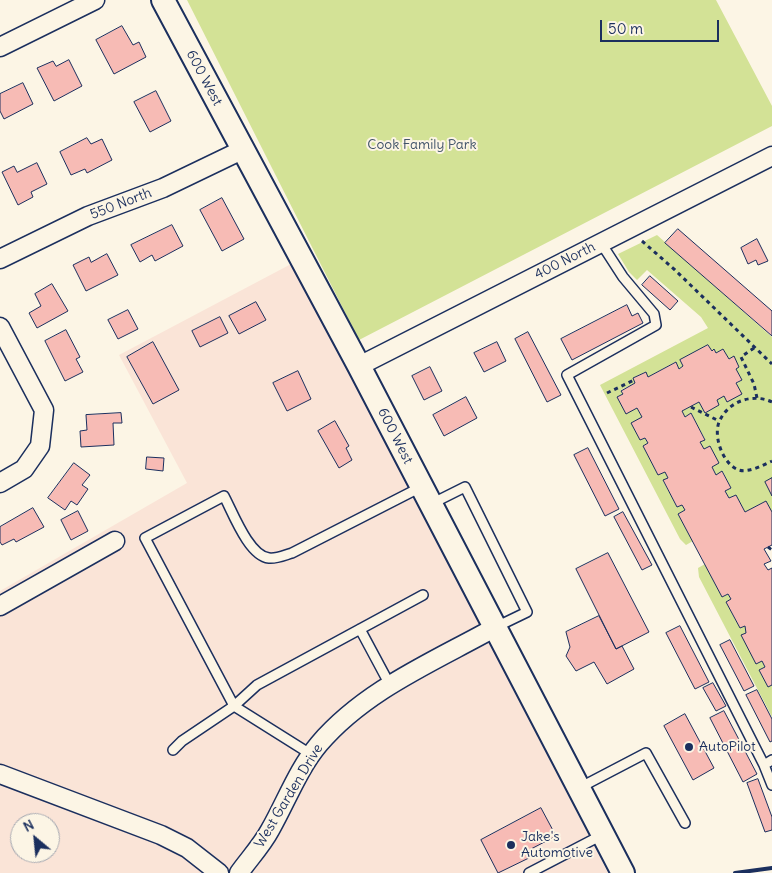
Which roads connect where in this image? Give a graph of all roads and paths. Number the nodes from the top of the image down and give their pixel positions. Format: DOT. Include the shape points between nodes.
graph roads {
  1 [pos="95,0"];
  2 [pos="163,0"];
  3 [pos="0,47"];
  4 [pos="242,150"];
  5 [pos="772,156"];
  6 [pos="642,241"];
  7 [pos="600,243"];
  8 [pos="0,259"];
  9 [pos="0,326"];
  10 [pos="754,348"];
  11 [pos="772,364"];
  12 [pos="359,366"];
  13 [pos="634,380"];
  14 [pos="607,393"];
  15 [pos="757,398"];
  16 [pos="772,402"];
  17 [pos="691,407"];
  18 [pos="719,422"];
  19 [pos="772,461"];
  20 [pos="0,482"];
  21 [pos="426,496"];
  22 [pos="115,541"];
  23 [pos="768,547"];
  24 [pos="772,550"];
  25 [pos="423,595"];
  26 [pos="0,606"];
  27 [pos="494,628"];
  28 [pos="360,629"];
  29 [pos="390,685"];
  30 [pos="234,706"];
  31 [pos="173,750"];
  32 [pos="312,755"];
  33 [pos="768,762"];
  34 [pos="0,774"];
  35 [pos="772,784"];
  36 [pos="579,788"];
  37 [pos="685,823"];
  38 [pos="603,834"];
  39 [pos="219,873"];
  40 [pos="239,873"];
  41 [pos="529,873"];
  42 [pos="623,873"];
  1 -- 3 [label="street"];
  2 -- 4 [label="street, 600 West"];
  4 -- 8 [label="street, 550 North" via="163,188 88,216"];
  4 -- 12 [label="street, 600 West"];
  5 -- 7 [label="street, 400 North"];
  6 -- 10 [label="path"];
  7 -- 12 [label="street, 400 North"];
  7 -- 33 [label="lane" via="654,314 656,325 566,375"];
  9 -- 20 [label="street" via="44,410 40,446 24,469"];
  10 -- 11 [label="path"];
  10 -- 15 [label="path" via="741,356"];
  12 -- 21 [label="street, 600 West"];
  13 -- 14 [label="path"];
  15 -- 16 [label="path"];
  15 -- 18 [label="path" via="733,405"];
  17 -- 18 [label="path"];
  18 -- 19 [label="path" via="718,442 722,454 733,466 744,470"];
  21 -- 27 [label="street, 600 West"];
  21 -- 27 [label="lane" via="465,488 527,612"];
  21 -- 30 [label="lane" via="279,557 269,558 251,548 224,496 145,538"];
  22 -- 26 [label="street"];
  23 -- 24 [label="path"];
  25 -- 28 [label="lane"];
  27 -- 29 [label="street, West Garden Drive"];
  27 -- 36 [label="street, 600 West"];
  28 -- 29 [label="lane"];
  28 -- 30 [label="lane" via="257,685"];
  29 -- 32 [label="street, West Garden Drive" via="343,718"];
  30 -- 31 [label="lane"];
  30 -- 32 [label="lane"];
  32 -- 40 [label="street, West Garden Drive" via="269,833"];
  33 -- 35 [label="lane"];
  34 -- 39 [label="street" via="161,835 187,848"];
  36 -- 37 [label="lane" via="646,753"];
  36 -- 38 [label="street, 600 West"];
  38 -- 41 [label="lane"];
  38 -- 42 [label="street, 600 West"];
}
